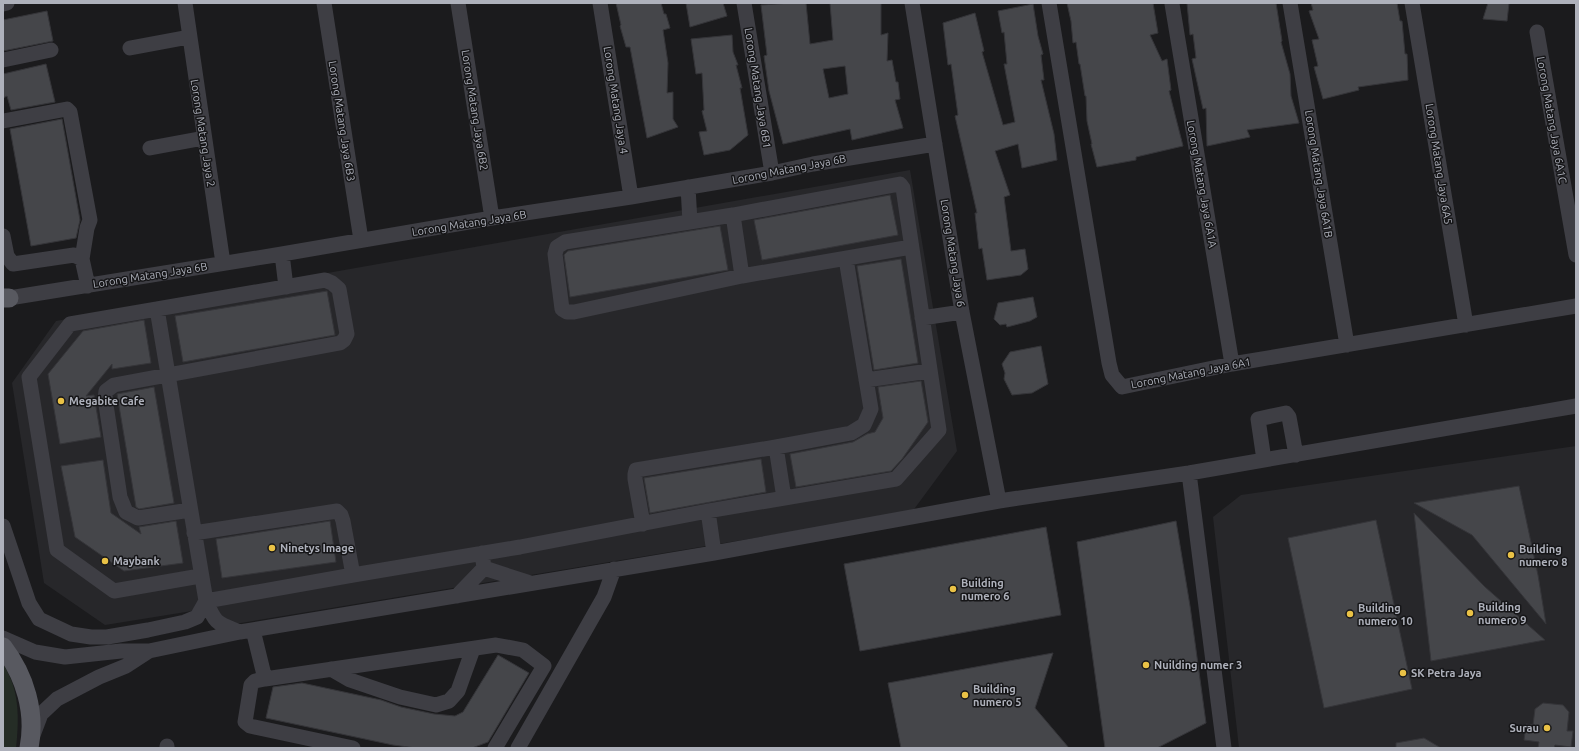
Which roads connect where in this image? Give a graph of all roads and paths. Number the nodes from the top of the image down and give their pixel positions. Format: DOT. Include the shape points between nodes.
graph roads {
  1 [pos="8,3"];
  2 [pos="185,3"];
  3 [pos="324,3"];
  4 [pos="458,3"];
  5 [pos="600,3"];
  6 [pos="744,3"];
  7 [pos="912,3"];
  8 [pos="1049,3"];
  9 [pos="1290,3"];
  10 [pos="1412,3"];
  11 [pos="3,4"];
  12 [pos="1172,4"];
  13 [pos="1537,32"];
  14 [pos="189,37"];
  15 [pos="130,48"];
  16 [pos="51,50"];
  17 [pos="3,60"];
  18 [pos="3,120"];
  19 [pos="204,138"];
  20 [pos="935,144"];
  21 [pos="150,148"];
  22 [pos="772,173"];
  23 [pos="688,187"];
  24 [pos="631,198"];
  25 [pos="733,215"];
  26 [pos="492,218"];
  27 [pos="690,222"];
  28 [pos="3,236"];
  29 [pos="361,240"];
  30 [pos="911,247"];
  31 [pos="282,254"];
  32 [pos="1576,255"];
  33 [pos="82,259"];
  34 [pos="846,259"];
  35 [pos="223,263"];
  36 [pos="742,276"];
  37 [pos="88,286"];
  38 [pos="286,287"];
  39 [pos="4,299"];
  40 [pos="1576,306"];
  41 [pos="157,309"];
  42 [pos="962,312"];
  43 [pos="922,318"];
  44 [pos="1466,325"];
  45 [pos="1348,345"];
  46 [pos="1232,364"];
  47 [pos="929,371"];
  48 [pos="168,375"];
  49 [pos="866,380"];
  50 [pos="1576,406"];
  51 [pos="776,447"];
  52 [pos="1296,455"];
  53 [pos="1264,460"];
  54 [pos="1189,473"];
  55 [pos="784,498"];
  56 [pos="999,502"];
  57 [pos="190,510"];
  58 [pos="708,511"];
  59 [pos="643,524"];
  60 [pos="3,526"];
  61 [pos="194,533"];
  62 [pos="714,553"];
  63 [pos="483,560"];
  64 [pos="614,569"];
  65 [pos="353,575"];
  66 [pos="200,576"];
  67 [pos="530,584"];
  68 [pos="457,596"];
  69 [pos="206,601"];
  70 [pos="247,631"];
  71 [pos="3,638"];
  72 [pos="3,647"];
  73 [pos="474,649"];
  74 [pos="149,651"];
  75 [pos="544,666"];
  76 [pos="331,669"];
  77 [pos="559,676"];
  78 [pos="265,679"];
  79 [pos="29,745"];
  80 [pos="353,748"];
  81 [pos="495,748"];
  82 [pos="518,748"];
  83 [pos="1224,748"];
  1 -- 11 [label="street"];
  2 -- 14 [label="street, Lorong Matang Jaya 2"];
  3 -- 29 [label="street, Lorong Matang Jaya 6B3"];
  4 -- 26 [label="street, Lorong Matang Jaya 6B2"];
  5 -- 24 [label="street, Lorong Matang Jaya 4"];
  6 -- 22 [label="street, Lorong Matang Jaya 6B1"];
  7 -- 20 [label="street, Lorong Matang Jaya 6"];
  8 -- 46 [label="street, Lorong Matang Jaya 6A1" via="1112,375 1122,387"];
  9 -- 45 [label="street, Lorong Matang Jaya 6A1B"];
  10 -- 44 [label="street, Lorong Matang Jaya 6A5"];
  12 -- 46 [label="street, Lorong Matang Jaya 6A1A"];
  13 -- 32 [label="street, Lorong Matang Jaya 6A1C"];
  14 -- 15 [label="street"];
  14 -- 19 [label="street, Lorong Matang Jaya 2"];
  16 -- 17 [label="street"];
  18 -- 33 [label="street" via="66,109 70,112 90,220"];
  19 -- 21 [label="street"];
  19 -- 35 [label="street, Lorong Matang Jaya 2"];
  20 -- 22 [label="street, Lorong Matang Jaya 6B"];
  20 -- 42 [label="street, Lorong Matang Jaya 6"];
  22 -- 23 [label="street, Lorong Matang Jaya 6B"];
  23 -- 24 [label="street, Lorong Matang Jaya 6B"];
  23 -- 27 [label="street"];
  24 -- 26 [label="street, Lorong Matang Jaya 6B"];
  25 -- 27 [label="street"];
  25 -- 30 [label="street" via="900,184 903,188"];
  25 -- 36 [label="street"];
  26 -- 29 [label="street, Lorong Matang Jaya 6B"];
  27 -- 36 [label="street" via="565,242 557,247 555,254 562,309 574,312"];
  28 -- 33 [label="street" via="7,256 13,264 74,255"];
  29 -- 31 [label="street, Lorong Matang Jaya 6B"];
  30 -- 34 [label="street"];
  30 -- 43 [label="street"];
  31 -- 35 [label="street, Lorong Matang Jaya 6B"];
  31 -- 38 [label="street"];
  33 -- 37 [label="street"];
  34 -- 36 [label="street"];
  34 -- 49 [label="street"];
  35 -- 37 [label="street, Lorong Matang Jaya 6B"];
  37 -- 39 [label="street, Lorong Matang Jaya 6B"];
  38 -- 41 [label="street"];
  38 -- 48 [label="street" via="325,280 339,289 347,334 344,340 340,343"];
  40 -- 44 [label="street, Lorong Matang Jaya 6A1"];
  41 -- 48 [label="street"];
  41 -- 66 [label="street" via="70,324 29,377 57,550 114,591"];
  42 -- 43 [label="street"];
  42 -- 56 [label="street, Lorong Matang Jaya 6"];
  43 -- 47 [label="street"];
  44 -- 45 [label="street, Lorong Matang Jaya 6A1"];
  45 -- 46 [label="street, Lorong Matang Jaya 6A1"];
  47 -- 49 [label="street"];
  47 -- 55 [label="street" via="939,430 896,479"];
  48 -- 57 [label="street"];
  48 -- 57 [label="street" via="114,384 106,391 104,398 120,497 126,512 138,518"];
  49 -- 51 [label="street" via="871,409 864,425 850,432"];
  50 -- 52 [label="street"];
  51 -- 55 [label="street"];
  51 -- 59 [label="street" via="636,470 635,479"];
  52 -- 53 [label="street"];
  52 -- 53 [label="street" via="1286,413 1258,419"];
  53 -- 54 [label="street"];
  54 -- 56 [label="street"];
  54 -- 83 [label="street"];
  55 -- 58 [label="street"];
  56 -- 62 [label="street"];
  57 -- 61 [label="street"];
  58 -- 59 [label="street"];
  58 -- 62 [label="street"];
  59 -- 63 [label="street"];
  60 -- 69 [label="street" via="28,603 39,619 71,634 107,637 186,622 197,617"];
  61 -- 65 [label="street" via="336,511 344,521"];
  61 -- 66 [label="street"];
  62 -- 64 [label="street"];
  63 -- 65 [label="street"];
  63 -- 67 [label="street"];
  63 -- 68 [label="street"];
  64 -- 67 [label="street"];
  64 -- 77 [label="street" via="604,597"];
  65 -- 69 [label="street"];
  66 -- 69 [label="street"];
  67 -- 68 [label="street"];
  68 -- 70 [label="street"];
  69 -- 70 [label="street" via="218,624"];
  70 -- 74 [label="street"];
  70 -- 78 [label="street"];
  71 -- 74 [label="street" via="35,652 65,657"];
  72 -- 79 [label="main road" via="17,669 27,697 30,720"];
  73 -- 75 [label="street" via="496,645 523,650"];
  73 -- 76 [label="street"];
  73 -- 76 [label="street" via="458,691 449,701 436,705 400,697 350,680"];
  74 -- 79 [label="street" via="126,666 57,699 41,714"];
  75 -- 77 [label="street"];
  75 -- 81 [label="street"];
  76 -- 78 [label="street"];
  77 -- 82 [label="street"];
  78 -- 80 [label="street" via="255,681 251,685 245,722 250,726"];
}
